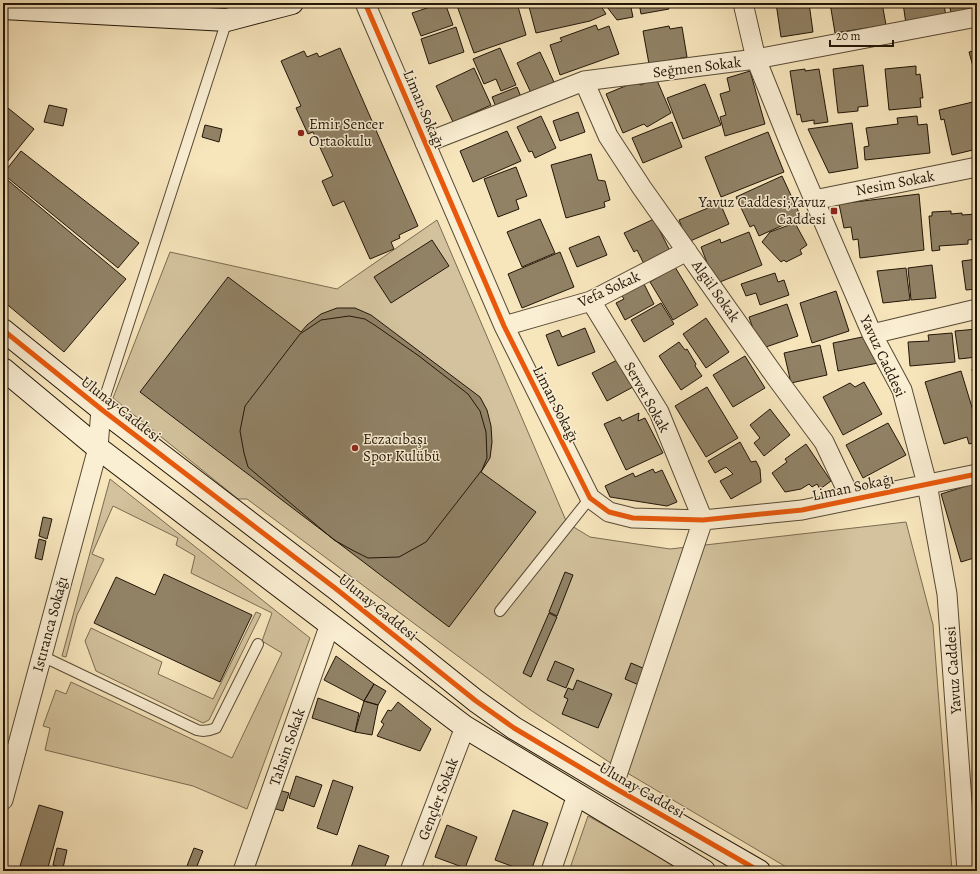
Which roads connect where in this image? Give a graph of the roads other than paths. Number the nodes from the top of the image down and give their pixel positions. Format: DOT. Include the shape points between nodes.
graph roads {
  1 [pos="292,3"];
  2 [pos="365,3"];
  3 [pos="744,3"];
  4 [pos="3,8"];
  5 [pos="977,17"];
  6 [pos="227,20"];
  7 [pos="756,59"];
  8 [pos="584,81"];
  9 [pos="425,143"];
  10 [pos="977,167"];
  11 [pos="814,200"];
  12 [pos="687,251"];
  13 [pos="591,301"];
  14 [pos="977,309"];
  15 [pos="504,326"];
  16 [pos="3,330"];
  17 [pos="872,334"];
  18 [pos="3,369"];
  19 [pos="101,408"];
  20 [pos="98,448"];
  21 [pos="977,474"];
  22 [pos="926,484"];
  23 [pos="590,498"];
  24 [pos="851,500"];
  25 [pos="703,520"];
  26 [pos="500,611"];
  27 [pos="330,624"];
  28 [pos="258,644"];
  29 [pos="42,656"];
  30 [pos="466,727"];
  31 [pos="613,787"];
  32 [pos="577,795"];
  33 [pos="3,800"];
  34 [pos="243,871"];
  35 [pos="410,871"];
  36 [pos="551,871"];
  37 [pos="704,871"];
  38 [pos="759,871"];
  39 [pos="967,871"];
  1 -- 6 [label="street"];
  2 -- 9 [label="street, Liman Sokağı"];
  3 -- 7 [label="street, Yavuz Caddesi"];
  4 -- 6 [label="street"];
  5 -- 7 [label="street, Seğmen Sokak"];
  6 -- 19 [label="lane"];
  7 -- 8 [label="street, Seğmen Sokak"];
  7 -- 11 [label="street, Yavuz Caddesi"];
  8 -- 9 [label="street, Seğmen Sokak"];
  8 -- 12 [label="street, Algül Sokak" via="608,136"];
  9 -- 15 [label="street, Liman Sokağı"];
  10 -- 11 [label="street, Nesim Sokak"];
  11 -- 17 [label="street, Yavuz Caddesi"];
  12 -- 13 [label="street, Vefa Sokak"];
  12 -- 24 [label="street, Algül Sokak" via="824,442"];
  13 -- 15 [label="street, Vefa Sokak"];
  13 -- 25 [label="street, Servet Sokak" via="659,412"];
  14 -- 17 [label="street"];
  15 -- 23 [label="street, Liman Sokağı"];
  16 -- 19 [label="street, Ulunay Caddesi"];
  17 -- 22 [label="street, Yavuz Caddesi" via="902,390"];
  18 -- 20 [label="street"];
  19 -- 20 [label="street, Ulunay Caddesi"];
  19 -- 31 [label="street, Ulunay Caddesi" via="335,588 476,701 514,728"];
  20 -- 27 [label="street"];
  20 -- 29 [label="street, Istıranca Sokağı"];
  21 -- 22 [label="street, Liman Sokağı"];
  22 -- 24 [label="street, Liman Sokağı"];
  22 -- 39 [label="street, Yavuz Caddesi" via="947,594"];
  23 -- 25 [label="street, Liman Sokağı" via="609,512 633,518"];
  23 -- 26 [label="lane"];
  24 -- 25 [label="street, Liman Sokağı" via="802,510"];
  25 -- 31 [label="street"];
  27 -- 30 [label="street"];
  27 -- 34 [label="street, Tahsin Sokak"];
  28 -- 29 [label="lane" via="216,728 210,731 197,730"];
  29 -- 33 [label="street, Istıranca Sokağı"];
  30 -- 32 [label="street"];
  30 -- 35 [label="street, Gençler Sokak"];
  31 -- 38 [label="street, Ulunay Caddesi"];
  32 -- 36 [label="street"];
  32 -- 37 [label="street"];
}
